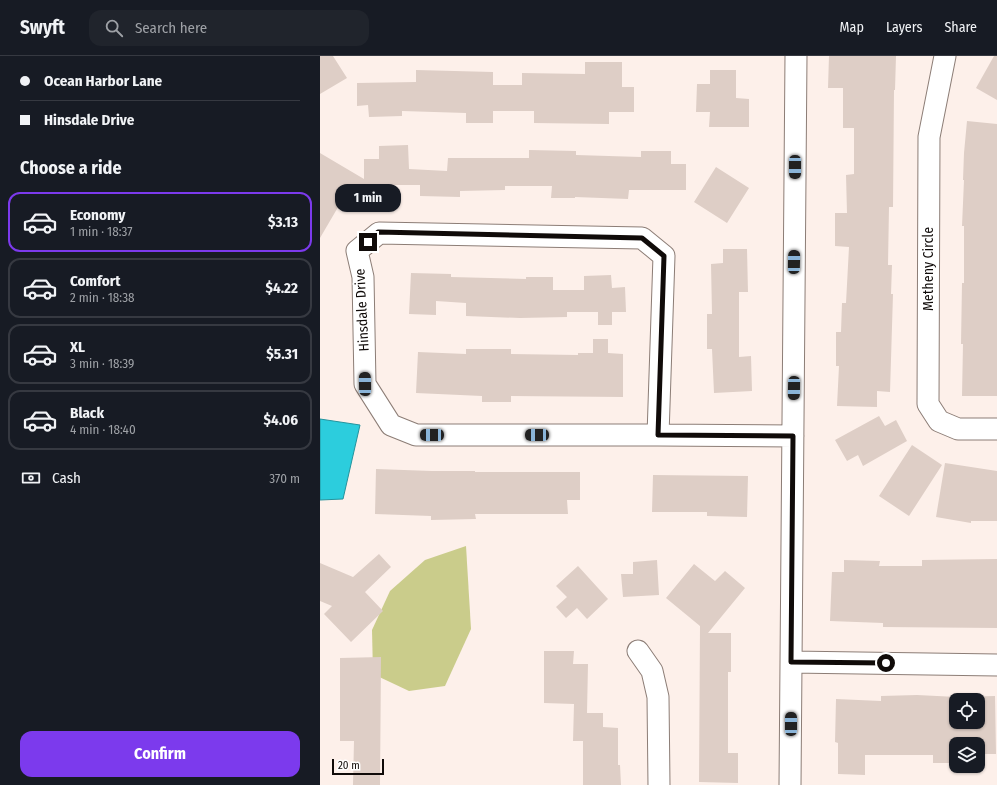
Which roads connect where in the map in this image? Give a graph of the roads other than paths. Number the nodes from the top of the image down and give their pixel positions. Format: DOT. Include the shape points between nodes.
graph roads {
  1 [pos="796,56"];
  2 [pos="945,56"];
  3 [pos="997,429"];
  4 [pos="658,435"];
  5 [pos="793,436"];
  6 [pos="638,651"];
  7 [pos="791,662"];
  8 [pos="997,665"];
  9 [pos="659,785"];
  10 [pos="790,785"];
  1 -- 5 [label="street"];
  2 -- 3 [label="street, Metheny Circle" via="929,137 928,404 940,420 958,429"];
  4 -- 4 [label="street, Hinsdale Drive" via="416,435 391,425 365,384 363,277 357,251 378,232 642,238 664,256"];
  4 -- 5 [label="street, Hinsdale Drive"];
  5 -- 7 [label="street"];
  6 -- 9 [label="street" via="652,671 658,696"];
  7 -- 8 [label="street"];
  7 -- 10 [label="street"];
}
